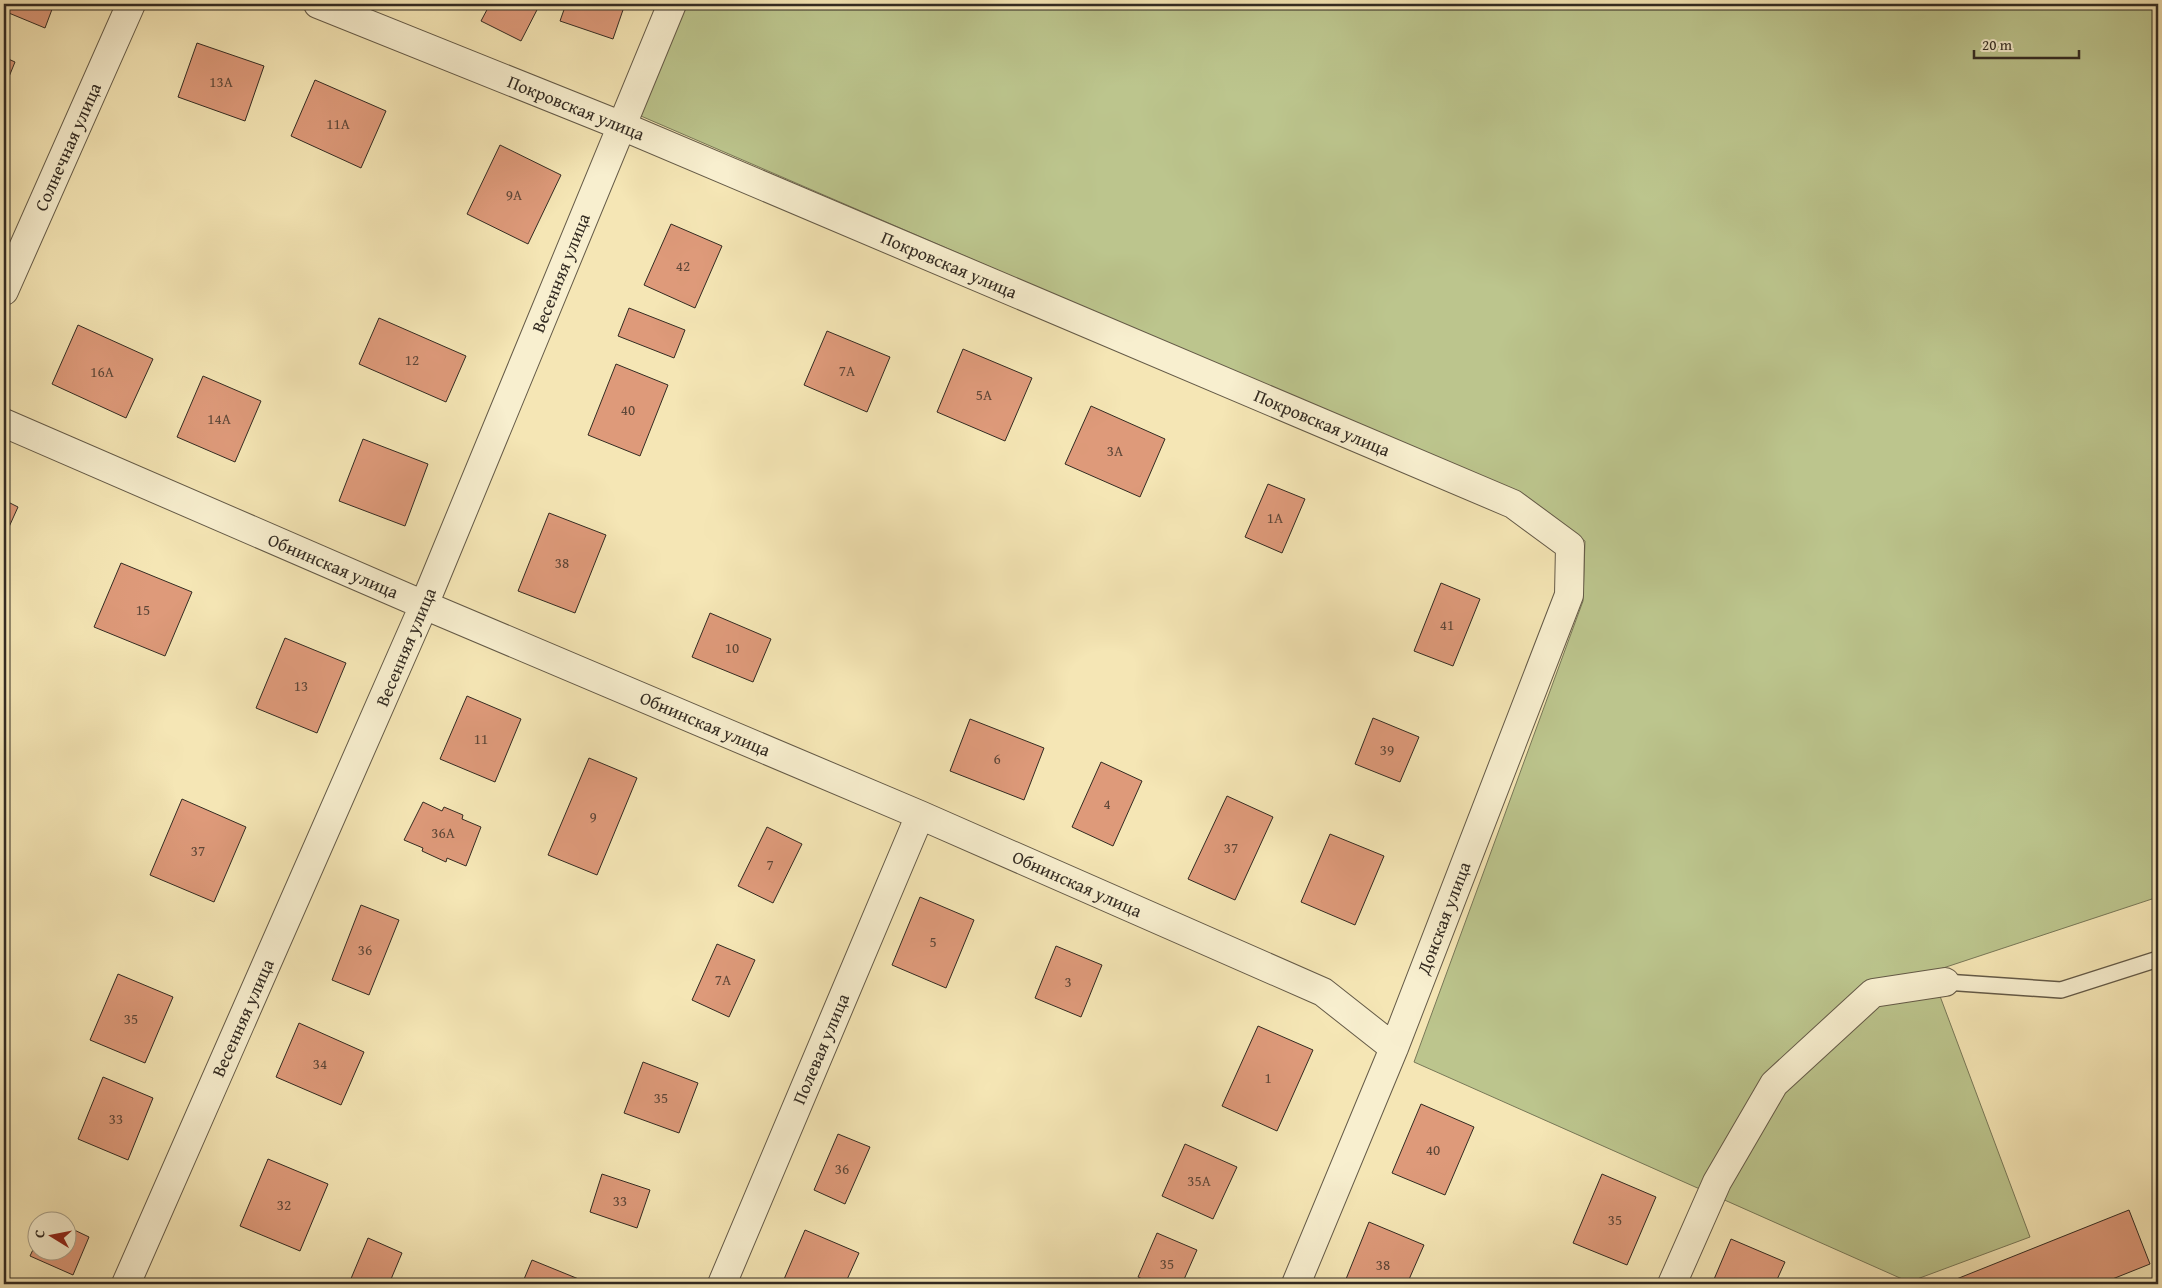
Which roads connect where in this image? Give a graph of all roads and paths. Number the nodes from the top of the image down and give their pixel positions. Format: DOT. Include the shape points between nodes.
graph roads {
  1 [pos="131,4"];
  2 [pos="318,4"];
  3 [pos="672,4"];
  4 [pos="622,126"];
  5 [pos="4,291"];
  6 [pos="4,423"];
  7 [pos="1570,546"];
  8 [pos="424,605"];
  9 [pos="920,815"];
  10 [pos="2158,959"];
  11 [pos="1945,982"];
  12 [pos="1394,1048"];
  13 [pos="126,1284"];
  14 [pos="722,1284"];
  15 [pos="1296,1284"];
  16 [pos="1672,1284"];
  1 -- 5 [label="street, Солнечная улица"];
  2 -- 4 [label="street, Покровская улица"];
  3 -- 4 [label="street, Весенняя улица"];
  4 -- 7 [label="street, Покровская улица" via="1513,504"];
  4 -- 8 [label="street, Весенняя улица"];
  6 -- 8 [label="street, Обнинская улица"];
  7 -- 12 [label="street, Донская улица" via="1569,595"];
  8 -- 9 [label="street, Обнинская улица"];
  8 -- 13 [label="street, Весенняя улица"];
  9 -- 12 [label="street, Обнинская улица" via="1323,992"];
  9 -- 14 [label="street, Полевая улица"];
  10 -- 11 [label="lane" via="2061,990"];
  11 -- 16 [label="street" via="1873,993 1774,1084 1717,1182"];
  12 -- 15 [label="street, Донская улица"];
}
